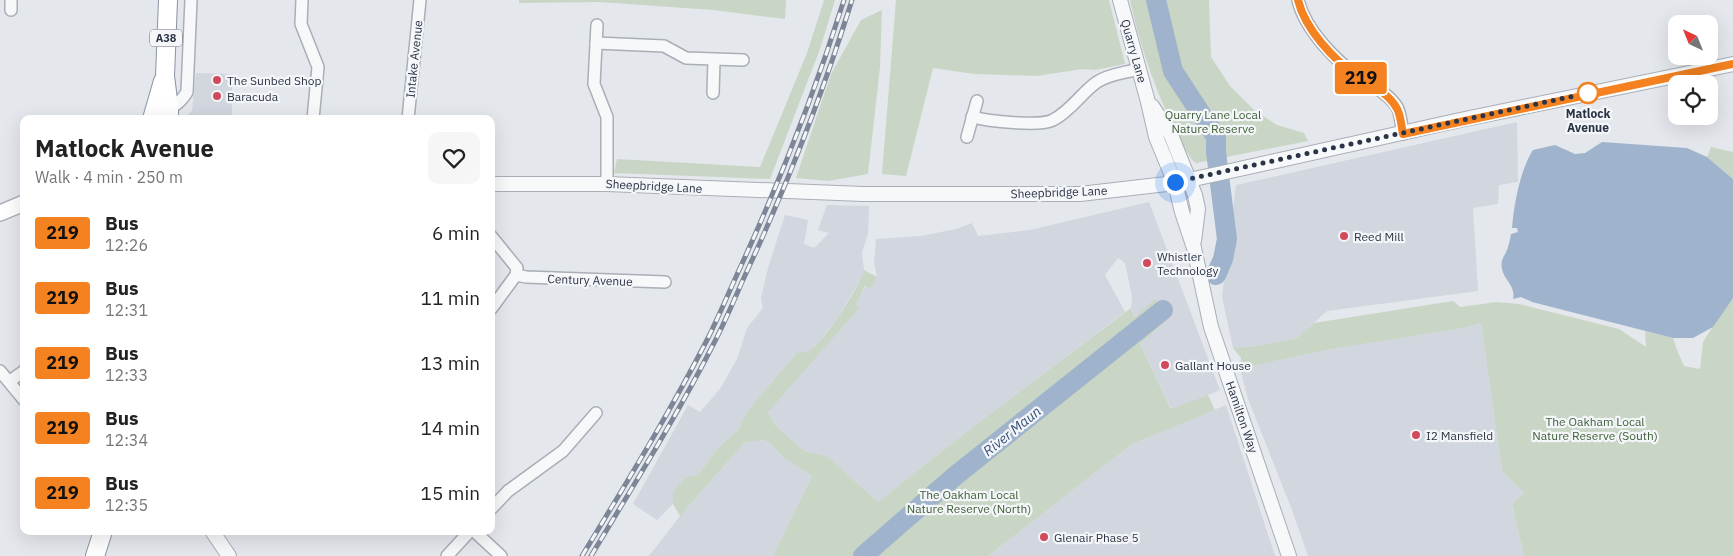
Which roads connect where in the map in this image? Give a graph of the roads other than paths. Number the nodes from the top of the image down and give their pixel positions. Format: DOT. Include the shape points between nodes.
graph roads {
  1 [pos="168,0"];
  2 [pos="191,0"];
  3 [pos="302,0"];
  4 [pos="420,0"];
  5 [pos="1120,0"];
  6 [pos="1298,0"];
  7 [pos="597,25"];
  8 [pos="596,43"];
  9 [pos="714,60"];
  10 [pos="743,60"];
  11 [pos="1733,64"];
  12 [pos="1138,69"];
  13 [pos="713,93"];
  14 [pos="978,101"];
  15 [pos="1148,102"];
  16 [pos="161,113"];
  17 [pos="313,115"];
  18 [pos="408,115"];
  19 [pos="972,117"];
  20 [pos="1403,134"];
  21 [pos="966,137"];
  22 [pos="1190,180"];
  23 [pos="1175,182"];
  24 [pos="495,184"];
  25 [pos="607,184"];
  26 [pos="20,204"];
  27 [pos="0,212"];
  28 [pos="495,241"];
  29 [pos="1194,248"];
  30 [pos="516,275"];
  31 [pos="665,282"];
  32 [pos="495,304"];
  33 [pos="0,372"];
  34 [pos="20,374"];
  35 [pos="10,381"];
  36 [pos="20,395"];
  37 [pos="596,413"];
  38 [pos="495,505"];
  39 [pos="102,535"];
  40 [pos="215,535"];
  41 [pos="468,535"];
  42 [pos="477,535"];
  43 [pos="95,556"];
  44 [pos="229,556"];
  45 [pos="447,556"];
  46 [pos="501,556"];
  47 [pos="1289,556"];
  1 -- 16 [label="highway, A38"];
  2 -- 16 [label="street" via="186,92 182,100"];
  3 -- 17 [label="street" via="301,24 318,67"];
  4 -- 18 [label="street, Intake Avenue"];
  5 -- 12 [label="street, Quarry Lane"];
  6 -- 20 [label="street" via="1315,34 1330,53 1389,97 1398,108"];
  7 -- 8 [label="street"];
  8 -- 9 [label="street" via="664,46 686,58"];
  8 -- 25 [label="street" via="594,84 607,117"];
  9 -- 10 [label="street"];
  9 -- 13 [label="street"];
  11 -- 20 [label="street, Sheepbridge Lane"];
  12 -- 15 [label="street, Quarry Lane"];
  12 -- 19 [label="street" via="1106,77 1096,83 1052,121 1040,123"];
  14 -- 19 [label="street"];
  15 -- 22 [label="street, Quarry Lane" via="1171,135"];
  15 -- 23 [label="street, Quarry Lane" via="1156,137"];
  19 -- 21 [label="street"];
  20 -- 22 [label="street, Sheepbridge Lane"];
  22 -- 23 [label="street, Sheepbridge Lane"];
  22 -- 29 [label="street, Hamilton Way" via="1198,209"];
  23 -- 25 [label="street, Sheepbridge Lane" via="1080,194 834,194"];
  23 -- 29 [label="street, Hamilton Way"];
  24 -- 25 [label="street, Sheepbridge Lane"];
  26 -- 27 [label="main road"];
  28 -- 30 [label="street" via="517,268"];
  29 -- 47 [label="street, Hamilton Way" via="1211,327"];
  30 -- 31 [label="street, Century Avenue"];
  30 -- 32 [label="street"];
  33 -- 35 [label="street"];
  34 -- 35 [label="street"];
  35 -- 36 [label="street"];
  37 -- 38 [label="street" via="562,451 508,491"];
  39 -- 43 [label="highway"];
  40 -- 44 [label="street"];
  41 -- 45 [label="street"];
  42 -- 46 [label="street"];
}
